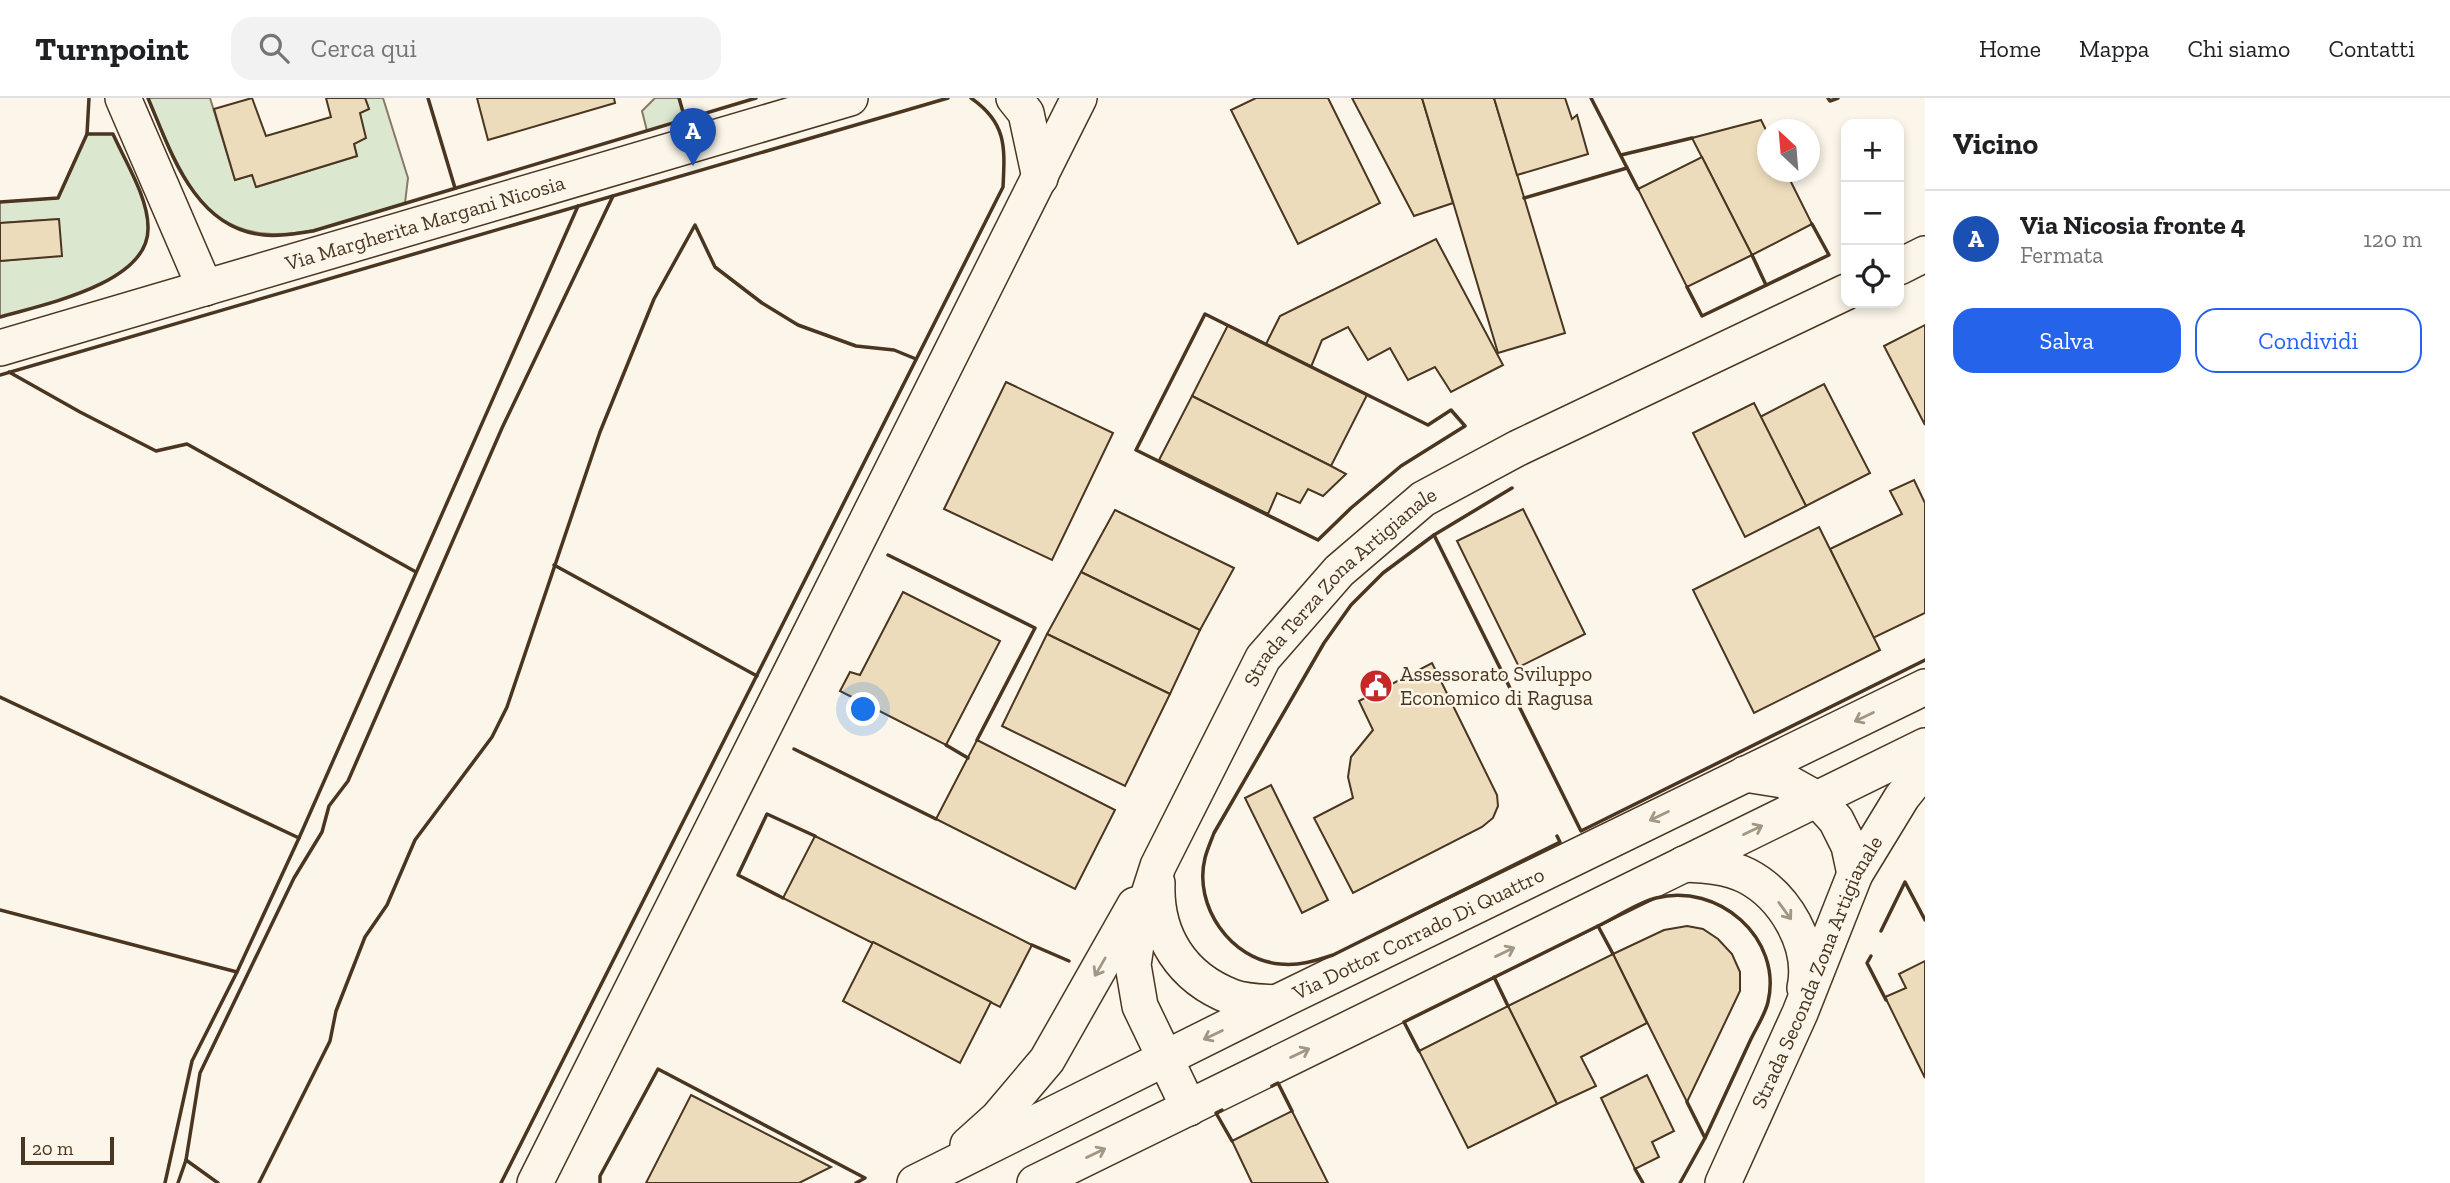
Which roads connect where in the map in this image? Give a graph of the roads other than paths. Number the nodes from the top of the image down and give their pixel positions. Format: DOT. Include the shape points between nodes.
graph roads {
  1 [pos="123,98"];
  2 [pos="850,98"];
  3 [pos="1014,98"];
  4 [pos="1080,98"];
  5 [pos="1040,177"];
  6 [pos="1925,254"];
  7 [pos="1904,264"];
  8 [pos="205,288"];
  9 [pos="1841,294"];
  10 [pos="0,348"];
  11 [pos="1925,687"];
  12 [pos="1925,746"];
  13 [pos="1925,768"];
  14 [pos="1745,774"];
  15 [pos="1817,799"];
  16 [pos="1684,863"];
  17 [pos="1158,866"];
  18 [pos="1855,874"];
  19 [pos="1276,1003"];
  20 [pos="1800,1013"];
  21 [pos="1165,1058"];
  22 [pos="1189,1108"];
  23 [pos="546,1173"];
  24 [pos="926,1177"];
  25 [pos="1035,1183"];
  26 [pos="1723,1183"];
  1 -- 8 [label="street"];
  2 -- 8 [label="street, Via Margherita Margani Nicosia"];
  3 -- 5 [label="street" via="1026,113"];
  4 -- 5 [label="street"];
  5 -- 23 [label="street"];
  6 -- 7 [label="street"];
  8 -- 10 [label="street, Via Margherita Margani Nicosia"];
  9 -- 17 [label="street, Strada Terza Zona Artigianale" via="1518,448 1423,499 1339,571 1263,658"];
  11 -- 14 [label="street, Via Dottor Corrado Di Quattro, one-way"];
  12 -- 15 [label="street"];
  13 -- 18 [label="street, Strada Seconda Zona Artigianale"];
  14 -- 15 [label="street" via="1783,780"];
  14 -- 19 [label="street, Via Dottor Corrado Di Quattro, one-way"];
  16 -- 15 [label="street, one-way"];
  15 -- 18 [label="street" via="1836,820 1849,846"];
  16 -- 20 [label="street, one-way" via="1717,865 1747,876 1773,894 1792,920 1804,949 1807,981"];
  22 -- 16 [label="street, one-way"];
  17 -- 19 [label="street" via="1156,907 1170,947 1197,978 1234,998"];
  17 -- 21 [label="street, Strada Terza Zona Artigianale" via="1139,925 1133,965 1140,1006"];
  17 -- 24 [label="street, one-way" via="1047,1060 998,1118"];
  18 -- 20 [label="street, Strada Seconda Zona Artigianale"];
  19 -- 21 [label="street, Via Dottor Corrado Di Quattro, one-way"];
  20 -- 26 [label="street, Strada Seconda Zona Artigianale"];
  21 -- 22 [label="street, Strada Terza Zona Artigianale"];
  21 -- 24 [label="street, Via Dottor Corrado Di Quattro"];
  25 -- 22 [label="street, one-way"];
}
